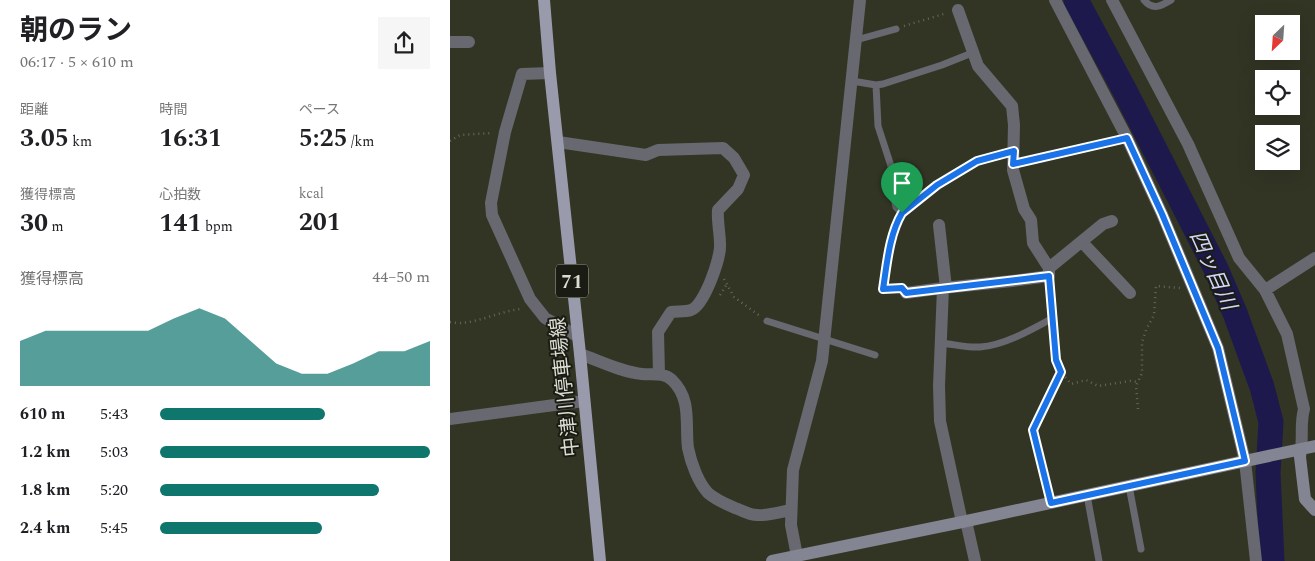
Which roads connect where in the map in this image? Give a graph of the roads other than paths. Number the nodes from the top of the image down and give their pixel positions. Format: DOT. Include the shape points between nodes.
graph roads {
  1 [pos="544,0"];
  2 [pos="860,0"];
  3 [pos="1055,0"];
  4 [pos="1112,0"];
  5 [pos="1144,0"];
  6 [pos="1172,0"];
  7 [pos="957,5"];
  8 [pos="896,29"];
  9 [pos="856,40"];
  10 [pos="450,42"];
  11 [pos="469,42"];
  12 [pos="972,53"];
  13 [pos="550,73"];
  14 [pos="852,81"];
  15 [pos="876,85"];
  16 [pos="558,142"];
  17 [pos="1014,157"];
  18 [pos="902,213"];
  19 [pos="1112,221"];
  20 [pos="939,225"];
  21 [pos="1082,242"];
  22 [pos="1315,258"];
  23 [pos="1049,272"];
  24 [pos="944,288"];
  25 [pos="1265,290"];
  26 [pos="906,293"];
  27 [pos="1130,293"];
  28 [pos="1053,318"];
  29 [pos="767,321"];
  30 [pos="577,336"];
  31 [pos="824,338"];
  32 [pos="941,343"];
  33 [pos="580,354"];
  34 [pos="876,355"];
  35 [pos="659,374"];
  36 [pos="584,401"];
  37 [pos="450,420"];
  38 [pos="1315,446"];
  39 [pos="1297,450"];
  40 [pos="1250,460"];
  41 [pos="1129,486"];
  42 [pos="1087,495"];
  43 [pos="791,510"];
  44 [pos="1315,510"];
  45 [pos="964,522"];
  46 [pos="1141,549"];
  47 [pos="797,556"];
  48 [pos="812,557"];
  49 [pos="600,561"];
  50 [pos="772,561"];
  51 [pos="975,561"];
  52 [pos="1099,561"];
  53 [pos="1256,561"];
  1 -- 13 [label="main road, 中津川停車場線 / 71"];
  2 -- 9 [label="street"];
  3 -- 40 [label="street" via="1127,138 1194,289 1218,348"];
  4 -- 25 [label="street" via="1188,144 1239,258"];
  5 -- 6 [label="lane" via="1158,8"];
  7 -- 12 [label="street"];
  8 -- 9 [label="lane"];
  9 -- 14 [label="street"];
  10 -- 11 [label="street"];
  12 -- 15 [label="lane"];
  12 -- 17 [label="street" via="978,66 1012,106"];
  13 -- 16 [label="main road, 中津川停車場線 / 71"];
  13 -- 30 [label="street" via="522,74 505,132 492,215 530,299 545,318"];
  14 -- 15 [label="lane"];
  14 -- 31 [label="street"];
  15 -- 18 [label="lane" via="878,126 892,166 891,184 896,207"];
  16 -- 30 [label="main road, 中津川停車場線 / 71"];
  16 -- 35 [label="street" via="646,155 658,150 723,148 734,158 744,176 738,189 718,210 721,246 702,300 692,310 671,312 658,332"];
  17 -- 18 [label="lane" via="977,161 937,185"];
  17 -- 23 [label="street" via="1013,170 1024,209 1031,220 1033,243"];
  18 -- 26 [label="lane" via="889,252 883,289 902,288"];
  19 -- 21 [label="street" via="1103,224"];
  20 -- 24 [label="street"];
  21 -- 23 [label="street"];
  21 -- 27 [label="street"];
  22 -- 25 [label="street"];
  23 -- 24 [label="street"];
  24 -- 26 [label="street"];
  24 -- 32 [label="street"];
  25 -- 39 [label="street" via="1287,334 1304,409 1303,435"];
  28 -- 32 [label="lane" via="988,347"];
  29 -- 31 [label="lane"];
  30 -- 33 [label="main road, 中津川停車場線 / 71"];
  31 -- 34 [label="lane"];
  31 -- 43 [label="street" via="822,361 793,470"];
  32 -- 45 [label="street" via="940,421"];
  33 -- 35 [label="street" via="631,372"];
  33 -- 36 [label="main road, 中津川停車場線 / 71"];
  35 -- 43 [label="street" via="673,381 682,393 687,406 691,460 708,493 720,502 757,516"];
  36 -- 37 [label="street"];
  36 -- 49 [label="main road, 中津川停車場線 / 71"];
  38 -- 39 [label="street"];
  39 -- 40 [label="street"];
  39 -- 44 [label="street" via="1305,499"];
  40 -- 41 [label="street"];
  40 -- 53 [label="street"];
  41 -- 42 [label="street"];
  41 -- 46 [label="lane"];
  42 -- 45 [label="street"];
  42 -- 52 [label="lane"];
  43 -- 47 [label="street"];
  45 -- 48 [label="street"];
  45 -- 51 [label="street"];
  47 -- 48 [label="street"];
  47 -- 50 [label="street"];
}
